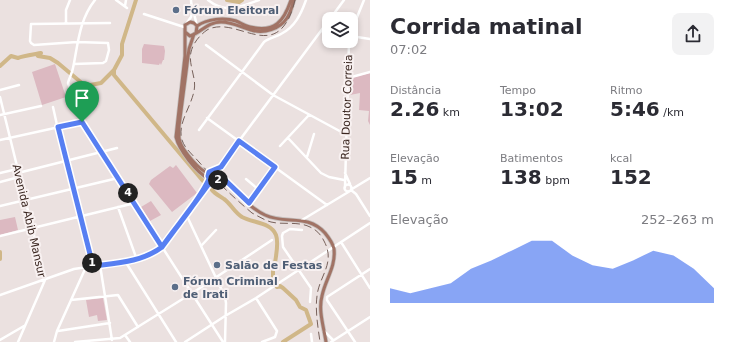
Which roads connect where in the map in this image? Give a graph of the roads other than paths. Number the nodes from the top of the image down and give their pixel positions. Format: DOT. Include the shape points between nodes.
graph roads {
  1 [pos="70,0"];
  2 [pos="95,0"];
  3 [pos="116,0"];
  4 [pos="126,0"];
  5 [pos="191,0"];
  6 [pos="208,0"];
  7 [pos="259,0"];
  8 [pos="292,0"];
  9 [pos="306,0"];
  10 [pos="344,0"];
  11 [pos="364,0"];
  12 [pos="192,12"];
  13 [pos="335,12"];
  14 [pos="144,14"];
  15 [pos="358,15"];
  16 [pos="66,23"];
  17 [pos="83,23"];
  18 [pos="110,23"];
  19 [pos="196,25"];
  20 [pos="185,26"];
  21 [pos="321,31"];
  22 [pos="184,32"];
  23 [pos="195,34"];
  24 [pos="358,37"];
  25 [pos="370,39"];
  26 [pos="77,42"];
  27 [pos="206,45"];
  28 [pos="349,48"];
  29 [pos="74,64"];
  30 [pos="242,72"];
  31 [pos="370,72"];
  32 [pos="348,78"];
  33 [pos="19,85"];
  34 [pos="0,90"];
  35 [pos="273,95"];
  36 [pos="0,97"];
  37 [pos="41,106"];
  38 [pos="53,107"];
  39 [pos="4,114"];
  40 [pos="0,115"];
  41 [pos="309,115"];
  42 [pos="207,118"];
  43 [pos="82,122"];
  44 [pos="58,127"];
  45 [pos="198,130"];
  46 [pos="314,134"];
  47 [pos="347,135"];
  48 [pos="9,138"];
  49 [pos="288,138"];
  50 [pos="0,140"];
  51 [pos="239,141"];
  52 [pos="280,146"];
  53 [pos="310,147"];
  54 [pos="117,148"];
  55 [pos="302,152"];
  56 [pos="101,153"];
  57 [pos="307,157"];
  58 [pos="65,161"];
  59 [pos="221,167"];
  60 [pos="275,167"];
  61 [pos="17,169"];
  62 [pos="210,172"];
  63 [pos="0,173"];
  64 [pos="18,173"];
  65 [pos="345,173"];
  66 [pos="218,174"];
  67 [pos="19,177"];
  68 [pos="118,178"];
  69 [pos="370,178"];
  70 [pos="209,179"];
  71 [pos="224,179"];
  72 [pos="246,179"];
  73 [pos="215,180"];
  74 [pos="344,180"];
  75 [pos="0,182"];
  76 [pos="206,188"];
  77 [pos="345,188"];
  78 [pos="351,188"];
  79 [pos="73,189"];
  80 [pos="259,190"];
  81 [pos="343,196"];
  82 [pos="25,200"];
  83 [pos="135,203"];
  84 [pos="249,203"];
  85 [pos="327,205"];
  86 [pos="0,206"];
  87 [pos="118,207"];
  88 [pos="186,214"];
  89 [pos="370,216"];
  90 [pos="80,217"];
  91 [pos="302,220"];
  92 [pos="370,223"];
  93 [pos="32,229"];
  94 [pos="216,230"];
  95 [pos="302,230"];
  96 [pos="0,236"];
  97 [pos="272,240"];
  98 [pos="341,242"];
  99 [pos="201,246"];
  100 [pos="162,247"];
  101 [pos="333,247"];
  102 [pos="137,260"];
  103 [pos="125,261"];
  104 [pos="100,265"];
  105 [pos="93,266"];
  106 [pos="86,267"];
  107 [pos="370,269"];
  108 [pos="299,270"];
  109 [pos="361,274"];
  110 [pos="216,277"];
  111 [pos="45,280"];
  112 [pos="370,288"];
  113 [pos="192,293"];
  114 [pos="0,295"];
  115 [pos="106,296"];
  116 [pos="256,298"];
  117 [pos="71,300"];
  118 [pos="310,302"];
  119 [pos="159,314"];
  120 [pos="225,316"];
  121 [pos="370,317"];
  122 [pos="110,323"];
  123 [pos="211,324"];
  124 [pos="24,325"];
  125 [pos="138,327"];
  126 [pos="57,331"];
  127 [pos="324,331"];
  128 [pos="348,331"];
  129 [pos="311,334"];
  130 [pos="125,335"];
  131 [pos="0,340"];
  132 [pos="112,340"];
  133 [pos="332,341"];
  134 [pos="18,342"];
  135 [pos="54,342"];
  136 [pos="74,342"];
  137 [pos="130,342"];
  138 [pos="176,342"];
  139 [pos="185,342"];
  140 [pos="224,342"];
  141 [pos="262,342"];
  142 [pos="312,342"];
  143 [pos="326,342"];
  144 [pos="355,342"];
  1 -- 16 [label="street" via="66,10"];
  2 -- 17 [label="street" via="87,10"];
  3 -- 4 [label="street" via="126,7"];
  5 -- 12 [label="street"];
  6 -- 7 [label="street" via="219,7 233,8"];
  8 -- 19 [label="main road" via="282,21 268,28 258,29 222,19"];
  8 -- 23 [label="main road" via="287,19 269,30 258,32 222,22 211,24"];
  9 -- 30 [label="street" via="290,28 280,35 267,39"];
  10 -- 13 [label="street"];
  11 -- 15 [label="street"];
  12 -- 19 [label="street"];
  12 -- 20 [label="street"];
  14 -- 20 [label="street"];
  16 -- 17 [label="street"];
  16 -- 26 [label="street" via="31,24 31,43 34,45"];
  17 -- 18 [label="street"];
  17 -- 26 [label="street"];
  19 -- 20 [label="main road" via="192,22"];
  19 -- 23 [label="main road"];
  20 -- 22 [label="main road"];
  21 -- 35 [label="street"];
  22 -- 23 [label="main road" via="190,36"];
  22 -- 70 [label="main road" via="185,56 177,143 182,152"];
  23 -- 62 [label="main road" via="189,50 179,136 184,150 202,170"];
  24 -- 25 [label="street"];
  26 -- 29 [label="street"];
  26 -- 29 [label="street" via="108,43 109,50 106,62"];
  27 -- 30 [label="street"];
  28 -- 32 [label="street, Rua Doutor Correia"];
  29 -- 43 [label="street" via="68,83"];
  30 -- 35 [label="street"];
  30 -- 42 [label="street"];
  31 -- 32 [label="street"];
  32 -- 47 [label="street, Rua Doutor Correia"];
  33 -- 34 [label="street"];
  35 -- 41 [label="street"];
  35 -- 51 [label="street"];
  36 -- 39 [label="street, Avenida Abib Mansur"];
  37 -- 39 [label="street"];
  38 -- 44 [label="street"];
  39 -- 40 [label="street"];
  39 -- 48 [label="street, Avenida Abib Mansur"];
  41 -- 47 [label="street"];
  41 -- 49 [label="street"];
  42 -- 45 [label="street"];
  42 -- 51 [label="street"];
  43 -- 44 [label="street"];
  43 -- 56 [label="street"];
  44 -- 48 [label="street"];
  44 -- 58 [label="street"];
  46 -- 53 [label="street"];
  47 -- 65 [label="street, Rua Doutor Correia"];
  48 -- 50 [label="street"];
  48 -- 61 [label="street, Avenida Abib Mansur"];
  49 -- 52 [label="street"];
  49 -- 55 [label="street"];
  51 -- 59 [label="street"];
  51 -- 60 [label="street"];
  53 -- 55 [label="street"];
  53 -- 57 [label="street"];
  54 -- 56 [label="street"];
  55 -- 57 [label="street"];
  56 -- 58 [label="street"];
  56 -- 68 [label="street"];
  57 -- 74 [label="street" via="324,175"];
  58 -- 64 [label="street"];
  58 -- 79 [label="street"];
  59 -- 62 [label="street"];
  59 -- 66 [label="street"];
  60 -- 80 [label="street"];
  60 -- 85 [label="street"];
  61 -- 63 [label="street"];
  61 -- 64 [label="street, Avenida Abib Mansur"];
  62 -- 66 [label="main road" via="215,171"];
  62 -- 70 [label="main road"];
  64 -- 67 [label="street, Avenida Abib Mansur"];
  65 -- 74 [label="street, Rua Doutor Correia"];
  65 -- 78 [label="street, Rua Doutor Correia"];
  66 -- 71 [label="main road"];
  66 -- 73 [label="main road"];
  67 -- 75 [label="street"];
  67 -- 82 [label="street, Avenida Abib Mansur"];
  68 -- 79 [label="street"];
  68 -- 83 [label="street"];
  69 -- 78 [label="street"];
  70 -- 73 [label="main road"];
  70 -- 76 [label="street"];
  71 -- 73 [label="main road"];
  71 -- 84 [label="main road"];
  72 -- 80 [label="street"];
  73 -- 76 [label="street"];
  74 -- 77 [label="street, Rua Doutor Correia"];
  76 -- 88 [label="street"];
  77 -- 78 [label="street" via="347,191"];
  77 -- 78 [label="street" via="347,184"];
  77 -- 81 [label="street"];
  78 -- 81 [label="street"];
  78 -- 89 [label="street"];
  79 -- 82 [label="street"];
  79 -- 90 [label="street"];
  80 -- 84 [label="street"];
  81 -- 85 [label="street"];
  82 -- 86 [label="street"];
  82 -- 93 [label="street, Avenida Abib Mansur"];
  83 -- 87 [label="street"];
  83 -- 100 [label="street"];
  84 -- 91 [label="main road" via="268,216"];
  85 -- 91 [label="street"];
  87 -- 90 [label="street"];
  87 -- 102 [label="street"];
  88 -- 99 [label="street"];
  88 -- 100 [label="street"];
  90 -- 93 [label="street"];
  90 -- 105 [label="street"];
  91 -- 101 [label="main road" via="317,226"];
  92 -- 98 [label="street"];
  93 -- 96 [label="street"];
  93 -- 111 [label="street, Avenida Abib Mansur"];
  94 -- 99 [label="street"];
  95 -- 108 [label="street" via="290,229 282,236 284,247"];
  97 -- 110 [label="street"];
  98 -- 101 [label="street"];
  98 -- 109 [label="street"];
  99 -- 110 [label="street"];
  100 -- 102 [label="street"];
  100 -- 113 [label="street"];
  101 -- 108 [label="street"];
  101 -- 127 [label="main road" via="333,266 321,297"];
  102 -- 103 [label="street"];
  103 -- 104 [label="street"];
  103 -- 119 [label="street"];
  104 -- 105 [label="street"];
  104 -- 115 [label="street"];
  105 -- 106 [label="street"];
  106 -- 111 [label="street"];
  106 -- 117 [label="street"];
  107 -- 109 [label="street"];
  108 -- 116 [label="street"];
  108 -- 118 [label="street" via="311,288"];
  109 -- 112 [label="street"];
  109 -- 128 [label="street" via="328,295 327,300"];
  110 -- 113 [label="street"];
  110 -- 120 [label="street" via="225,298"];
  111 -- 114 [label="street"];
  111 -- 124 [label="street, Avenida Abib Mansur"];
  113 -- 119 [label="street"];
  113 -- 123 [label="street"];
  115 -- 117 [label="street"];
  115 -- 122 [label="street"];
  115 -- 125 [label="street" via="118,295"];
  116 -- 120 [label="street"];
  116 -- 141 [label="street" via="276,331 275,337"];
  117 -- 126 [label="street"];
  119 -- 125 [label="street"];
  119 -- 138 [label="street"];
  120 -- 123 [label="street"];
  120 -- 140 [label="street"];
  121 -- 128 [label="street"];
  122 -- 126 [label="street"];
  122 -- 132 [label="street"];
  123 -- 139 [label="street"];
  123 -- 140 [label="street"];
  124 -- 131 [label="street"];
  124 -- 134 [label="street, Avenida Abib Mansur"];
  125 -- 130 [label="street"];
  126 -- 135 [label="street"];
  127 -- 133 [label="street"];
  127 -- 143 [label="main road"];
  128 -- 133 [label="street"];
  128 -- 144 [label="street"];
  129 -- 142 [label="street"];
  130 -- 132 [label="street"];
  130 -- 137 [label="street"];
  132 -- 136 [label="street"];
}
